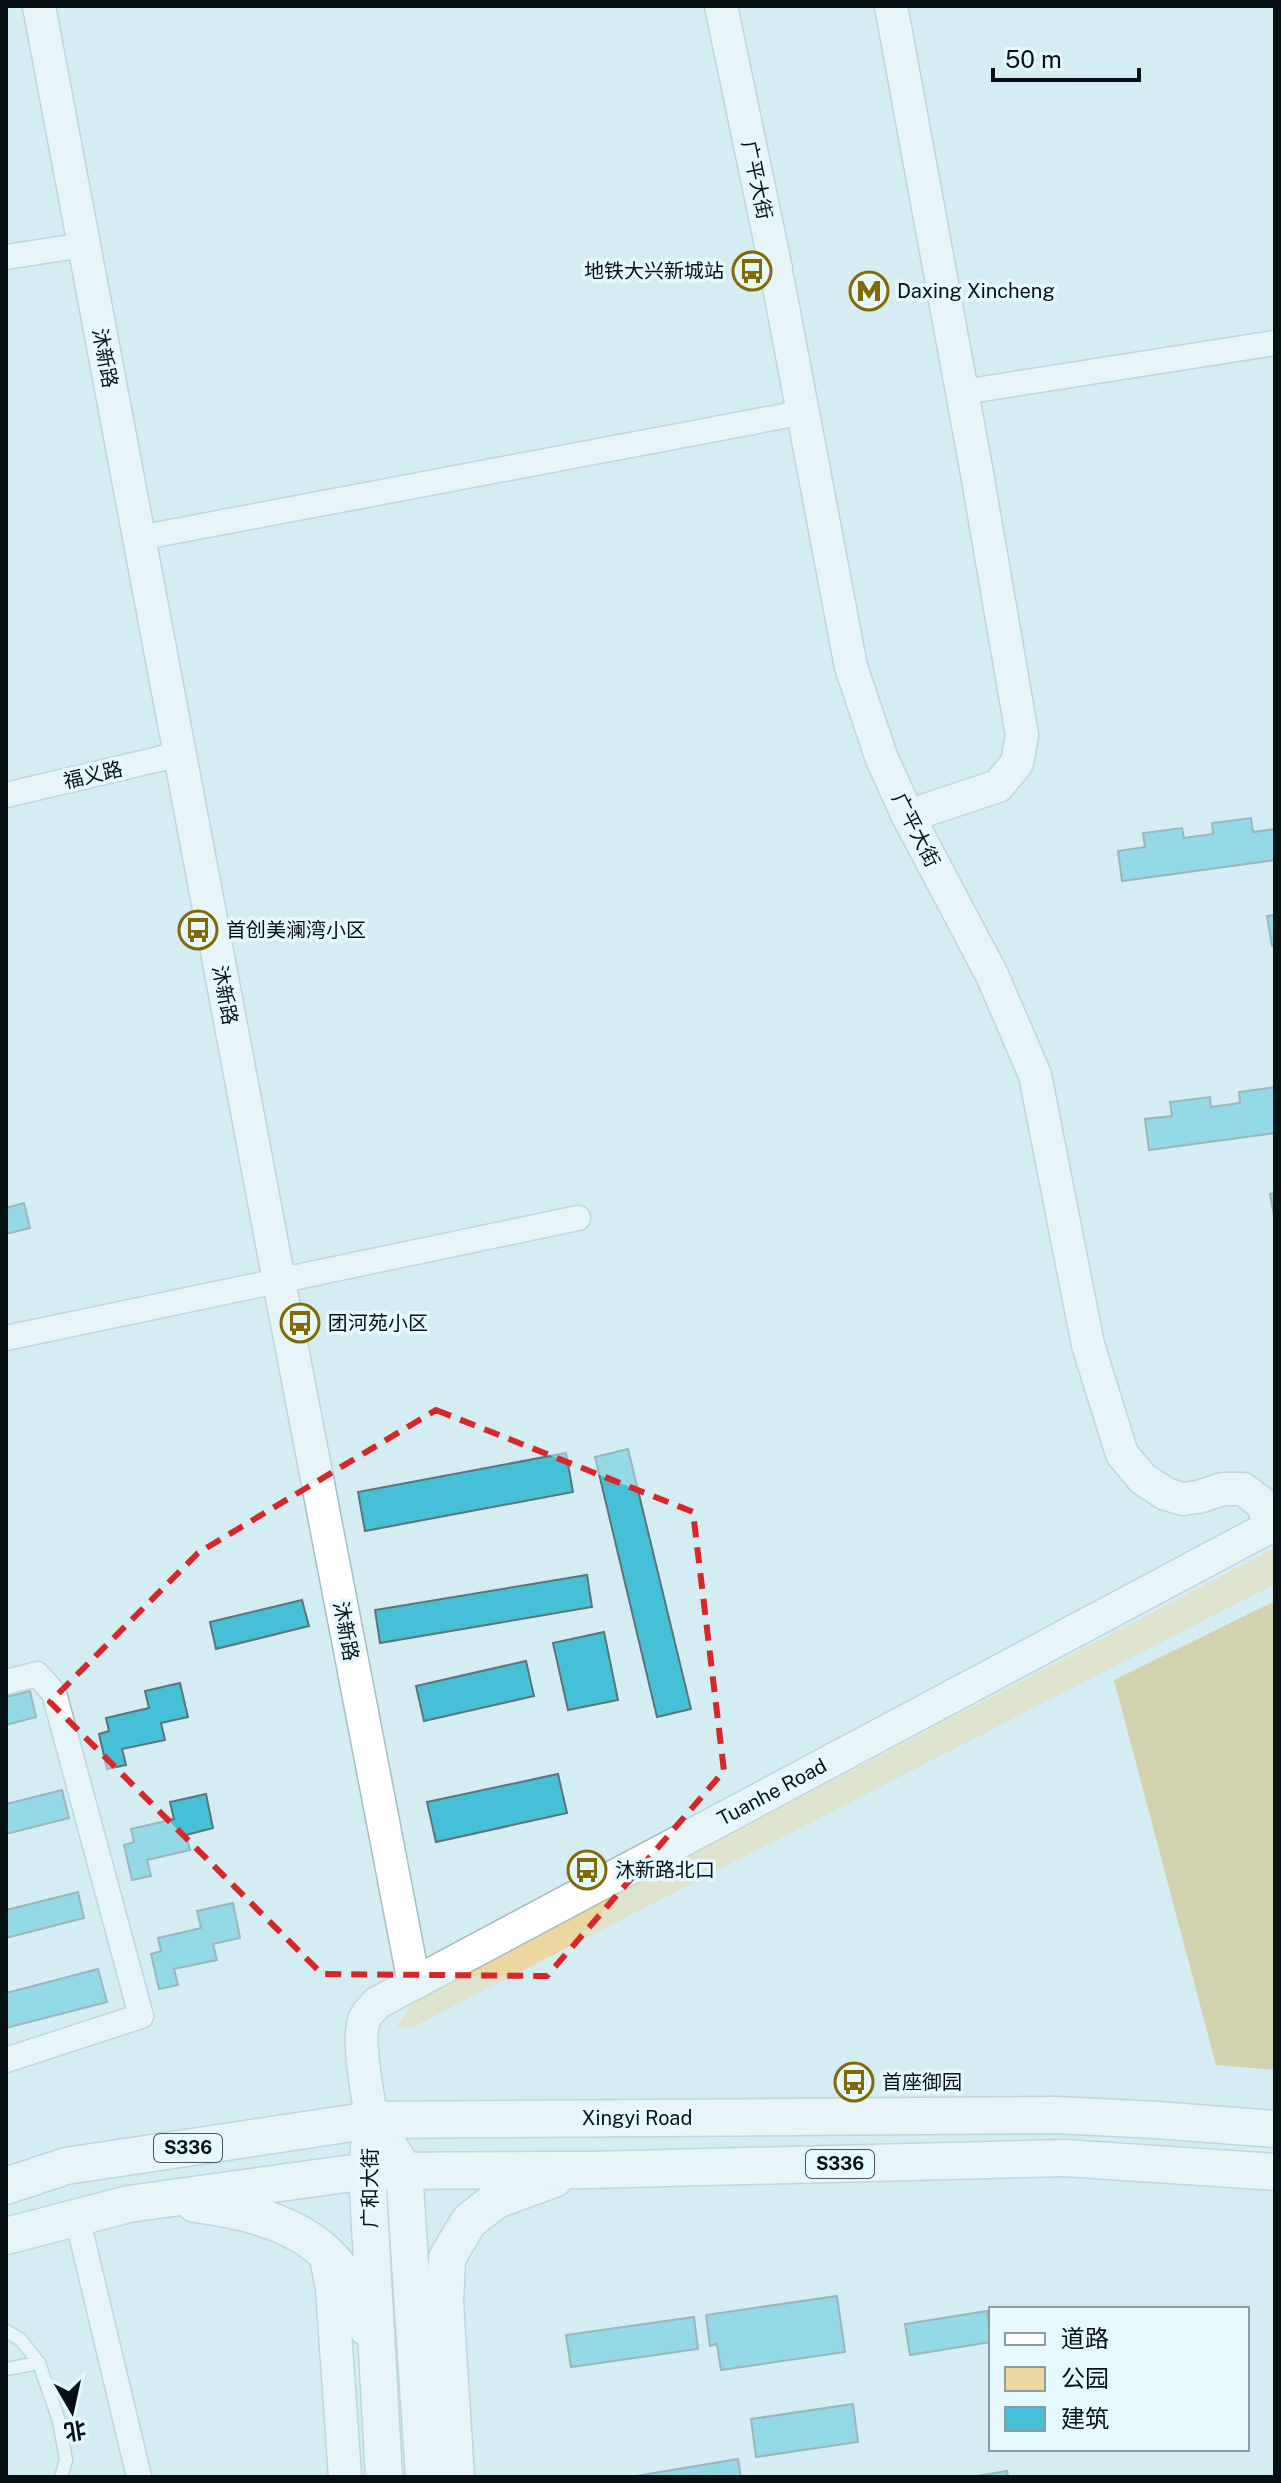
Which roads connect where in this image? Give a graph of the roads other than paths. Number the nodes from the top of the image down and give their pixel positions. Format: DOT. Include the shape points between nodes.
graph roads {
  1 [pos="39,6"];
  2 [pos="721,6"];
  3 [pos="891,6"];
  4 [pos="84,245"];
  5 [pos="6,257"];
  6 [pos="1275,343"];
  7 [pos="963,392"];
  8 [pos="805,412"];
  9 [pos="139,538"];
  10 [pos="180,754"];
  11 [pos="6,795"];
  12 [pos="908,816"];
  13 [pos="578,1218"];
  14 [pos="279,1281"];
  15 [pos="6,1338"];
  16 [pos="1274,1524"];
  17 [pos="6,1682"];
  18 [pos="414,1983"];
  19 [pos="6,2060"];
  20 [pos="372,2120"];
  21 [pos="1275,2129"];
  22 [pos="404,2170"];
  23 [pos="591,2170"];
  24 [pos="367,2171"];
  25 [pos="1275,2172"];
  26 [pos="6,2186"];
  27 [pos="161,2199"];
  28 [pos="77,2217"];
  29 [pos="6,2236"];
  30 [pos="325,2252"];
  31 [pos="6,2331"];
  32 [pos="377,2357"];
  33 [pos="39,2363"];
  34 [pos="6,2369"];
  35 [pos="61,2477"];
  36 [pos="139,2477"];
  37 [pos="345,2477"];
  38 [pos="384,2477"];
  39 [pos="424,2477"];
  40 [pos="456,2477"];
  1 -- 4 [label="street, 沐新路"];
  2 -- 8 [label="street, 广平大街"];
  3 -- 7 [label="street"];
  4 -- 5 [label="street"];
  4 -- 9 [label="street, 沐新路"];
  6 -- 7 [label="street"];
  7 -- 12 [label="street" via="1022,735 1017,763 998,786"];
  8 -- 9 [label="street"];
  8 -- 12 [label="street, 广平大街" via="851,667"];
  9 -- 10 [label="street, 沐新路"];
  10 -- 11 [label="street, 福义路"];
  10 -- 14 [label="street, 沐新路"];
  12 -- 16 [label="street, 广平大街" via="992,975 1035,1075 1088,1345 1122,1454 1143,1479 1174,1497 1243,1489 1260,1502"];
  13 -- 14 [label="street"];
  14 -- 15 [label="street"];
  14 -- 18 [label="street, 沐新路"];
  16 -- 18 [label="street, Tuanhe Road"];
  17 -- 19 [label="street" via="37,1674 54,1693 141,2016"];
  18 -- 20 [label="street, Tuanhe Road" via="377,2003 364,2018"];
  20 -- 21 [label="main road, Xingyi Road / S336" via="1056,2115"];
  20 -- 22 [label="main road, 广和大街"];
  20 -- 24 [label="main road, 广和大街"];
  20 -- 26 [label="main road, Xingyi Road / S336" via="66,2166"];
  22 -- 23 [label="main road, S336"];
  22 -- 24 [label="main road, S336"];
  22 -- 39 [label="main road, 广和大街"];
  23 -- 25 [label="main road, S336" via="1064,2158"];
  23 -- 40 [label="main road" via="496,2200 469,2221 447,2258"];
  24 -- 27 [label="main road, S336"];
  24 -- 32 [label="main road, 广和大街"];
  27 -- 28 [label="main road, S336"];
  27 -- 30 [label="main road" via="230,2208 301,2233"];
  28 -- 29 [label="main road, S336"];
  28 -- 36 [label="street"];
  30 -- 32 [label="main road" via="358,2302"];
  30 -- 37 [label="street"];
  31 -- 33 [label="lane"];
  32 -- 38 [label="main road, 广和大街"];
  33 -- 34 [label="lane"];
  33 -- 35 [label="lane" via="59,2421 66,2460"];
}
